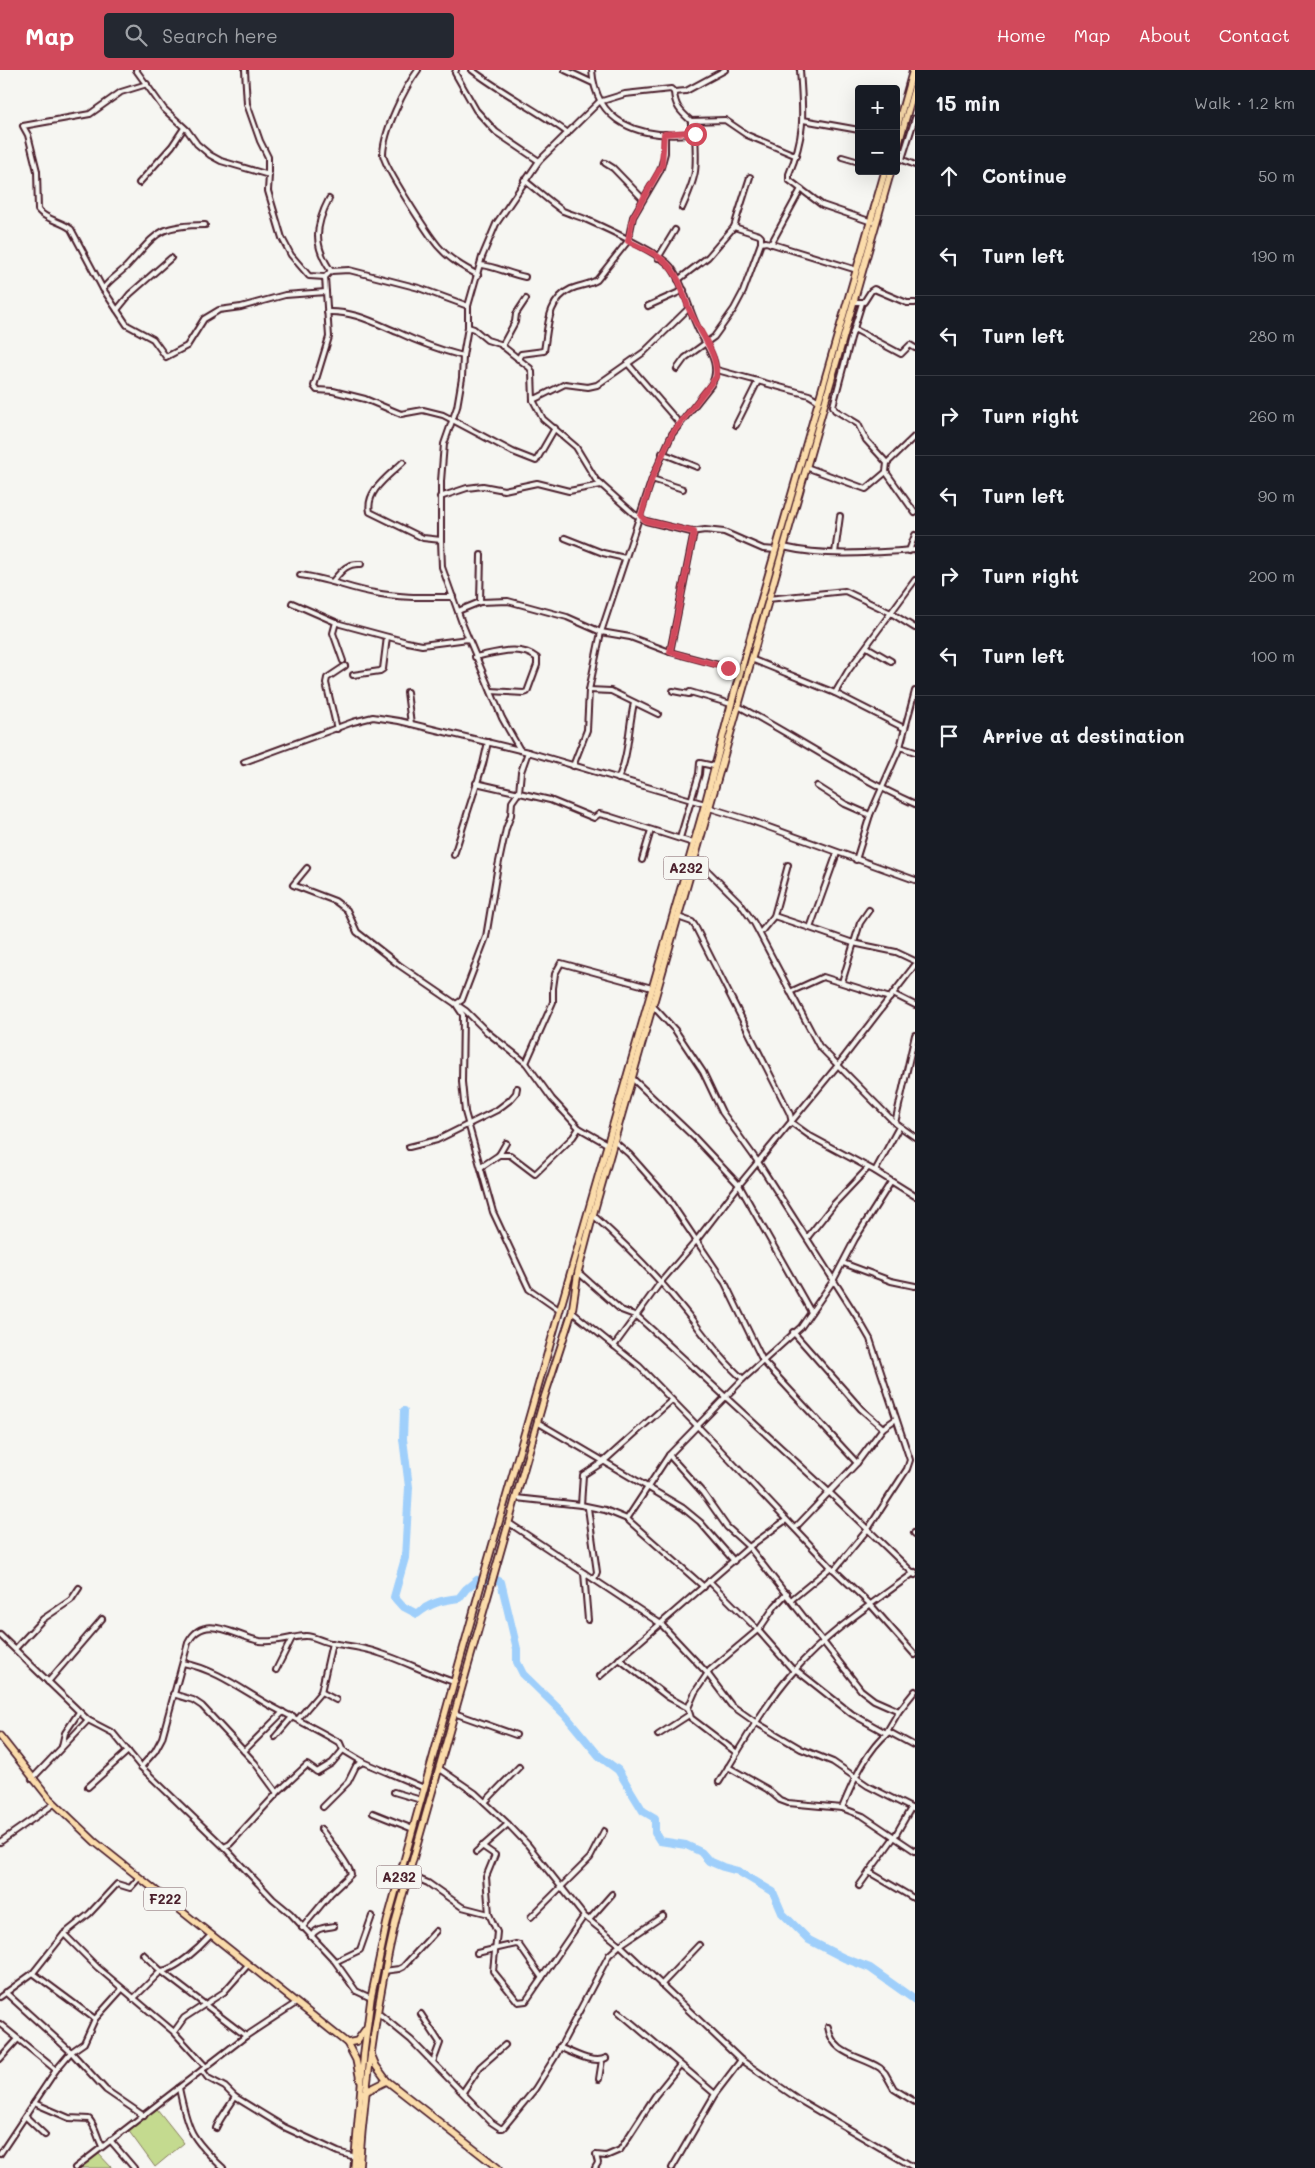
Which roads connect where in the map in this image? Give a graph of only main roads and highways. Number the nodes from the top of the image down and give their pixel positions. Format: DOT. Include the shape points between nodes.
graph roads {
  1 [pos="913,70"];
  2 [pos="915,86"];
  3 [pos="896,130"];
  4 [pos="900,139"];
  5 [pos="884,175"];
  6 [pos="890,175"];
  7 [pos="844,322"];
  8 [pos="735,705"];
  9 [pos="707,806"];
  10 [pos="670,936"];
  11 [pos="606,1159"];
  12 [pos="536,1393"];
  13 [pos="545,1395"];
  14 [pos="440,1730"];
  15 [pos="449,1733"];
  16 [pos="0,1736"];
  17 [pos="367,2027"];
  18 [pos="346,2043"];
  19 [pos="370,2052"];
  20 [pos="387,2081"];
  21 [pos="360,2082"];
  22 [pos="365,2092"];
  23 [pos="354,2168"];
  24 [pos="359,2168"];
  25 [pos="498,2168"];
  1 -- 3 [label="main road"];
  2 -- 4 [label="main road"];
  5 -- 7 [label="main road, A232"];
  6 -- 7 [label="main road, A232"];
  7 -- 8 [label="main road, A232" via="806,467"];
  7 -- 8 [label="main road, A232" via="740,674"];
  8 -- 9 [label="main road, A232"];
  8 -- 9 [label="main road, A232" via="714,766"];
  9 -- 10 [label="main road, A232"];
  9 -- 10 [label="main road, A232" via="693,843"];
  10 -- 11 [label="main road, A232" via="652,988"];
  10 -- 11 [label="main road, A232" via="615,1142"];
  11 -- 12 [label="main road, A232"];
  11 -- 13 [label="main road, A232" via="578,1272 572,1312"];
  12 -- 13 [label="main road"];
  12 -- 14 [label="main road, A232"];
  13 -- 15 [label="main road, A232"];
  14 -- 15 [label="main road"];
  14 -- 17 [label="main road, A232" via="387,1922"];
  15 -- 19 [label="main road, A232" via="384,1970"];
  16 -- 18 [label="main road, F222" via="54,1804 95,1842"];
  17 -- 18 [label="main road" via="357,2041"];
  17 -- 21 [label="main road, A232"];
  18 -- 21 [label="main road, F222" via="356,2060"];
  19 -- 20 [label="main road"];
  19 -- 22 [label="main road, A232"];
  20 -- 22 [label="main road"];
  20 -- 25 [label="main road"];
  21 -- 23 [label="main road, A232"];
  22 -- 24 [label="main road, A232"];
}
